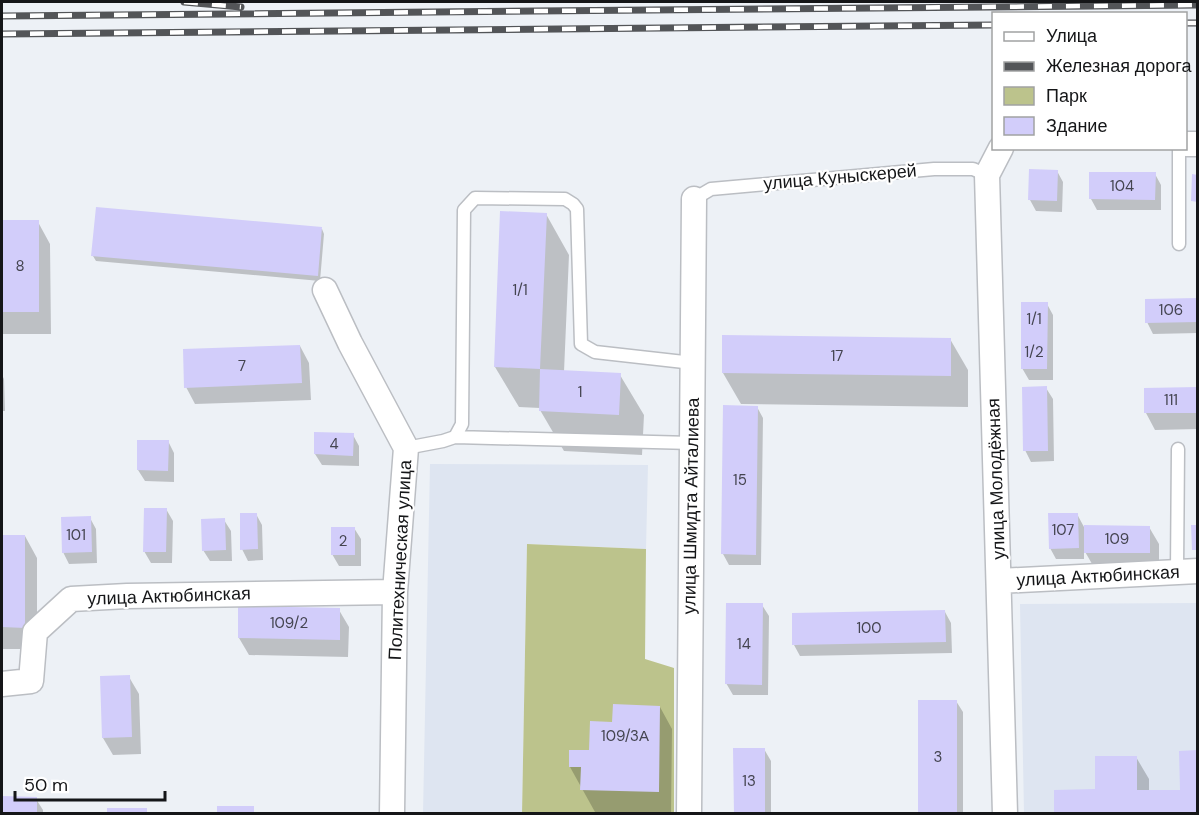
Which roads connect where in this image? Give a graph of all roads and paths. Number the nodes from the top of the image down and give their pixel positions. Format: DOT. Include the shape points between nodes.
graph roads {
  1 [pos="1000,150"];
  2 [pos="1179,150"];
  3 [pos="987,175"];
  4 [pos="694,199"];
  5 [pos="1179,244"];
  6 [pos="324,290"];
  7 [pos="693,363"];
  8 [pos="455,436"];
  9 [pos="692,443"];
  10 [pos="406,448"];
  11 [pos="1178,449"];
  12 [pos="1187,571"];
  13 [pos="999,581"];
  14 [pos="395,592"];
  15 [pos="2,684"];
  16 [pos="392,813"];
  17 [pos="689,813"];
  18 [pos="1005,813"];
  1 -- 3 [label="street, улица Молодёжная"];
  2 -- 5 [label="lane"];
  3 -- 4 [label="lane, улица Куныскерей" via="973,169 934,169 711,189"];
  3 -- 13 [label="street, улица Молодёжная"];
  4 -- 7 [label="street, улица Шмидта Айталиева"];
  6 -- 10 [label="street, Политехническая улица"];
  7 -- 8 [label="lane" via="595,352 581,344 577,209 573,204 565,199 475,198 464,210 462,424"];
  7 -- 9 [label="street, улица Шмидта Айталиева"];
  8 -- 9 [label="lane"];
  8 -- 10 [label="lane"];
  9 -- 17 [label="street, улица Шмидта Айталиева"];
  10 -- 14 [label="street, Политехническая улица"];
  11 -- 12 [label="lane"];
  12 -- 13 [label="street, улица Актюбинская"];
  13 -- 18 [label="street, улица Молодёжная"];
  14 -- 15 [label="street, улица Актюбинская" via="70,599 35,632 31,681"];
  14 -- 16 [label="street, Политехническая улица"];
}
